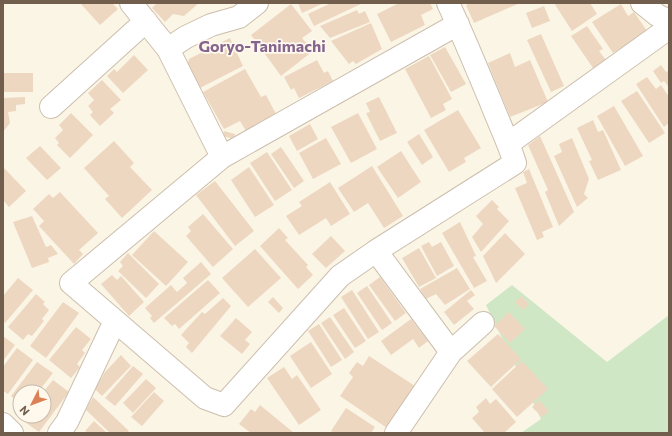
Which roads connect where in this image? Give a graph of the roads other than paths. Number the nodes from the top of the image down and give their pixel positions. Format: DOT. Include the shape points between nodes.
graph roads {
  1 [pos="131,3"];
  2 [pos="257,3"];
  3 [pos="448,3"];
  4 [pos="642,3"];
  5 [pos="146,21"];
  6 [pos="669,21"];
  7 [pos="458,24"];
  8 [pos="669,28"];
  9 [pos="168,48"];
  10 [pos="51,107"];
  11 [pos="509,143"];
  12 [pos="222,157"];
  13 [pos="376,251"];
  14 [pos="115,321"];
  15 [pos="482,323"];
  16 [pos="451,352"];
  17 [pos="3,424"];
  18 [pos="12,433"];
  19 [pos="59,433"];
  20 [pos="396,433"];
  1 -- 5 [label="street"];
  2 -- 9 [label="street" via="239,17 205,28"];
  3 -- 7 [label="street"];
  4 -- 6 [label="street"];
  5 -- 9 [label="street"];
  5 -- 10 [label="street"];
  7 -- 11 [label="street"];
  7 -- 12 [label="street"];
  8 -- 11 [label="street"];
  9 -- 12 [label="street"];
  11 -- 13 [label="street" via="515,162"];
  12 -- 14 [label="street" via="71,283"];
  13 -- 14 [label="street" via="340,276 224,405 205,398"];
  13 -- 16 [label="street"];
  14 -- 19 [label="street" via="67,422"];
  15 -- 16 [label="street"];
  16 -- 20 [label="street"];
  17 -- 18 [label="street"];
}
